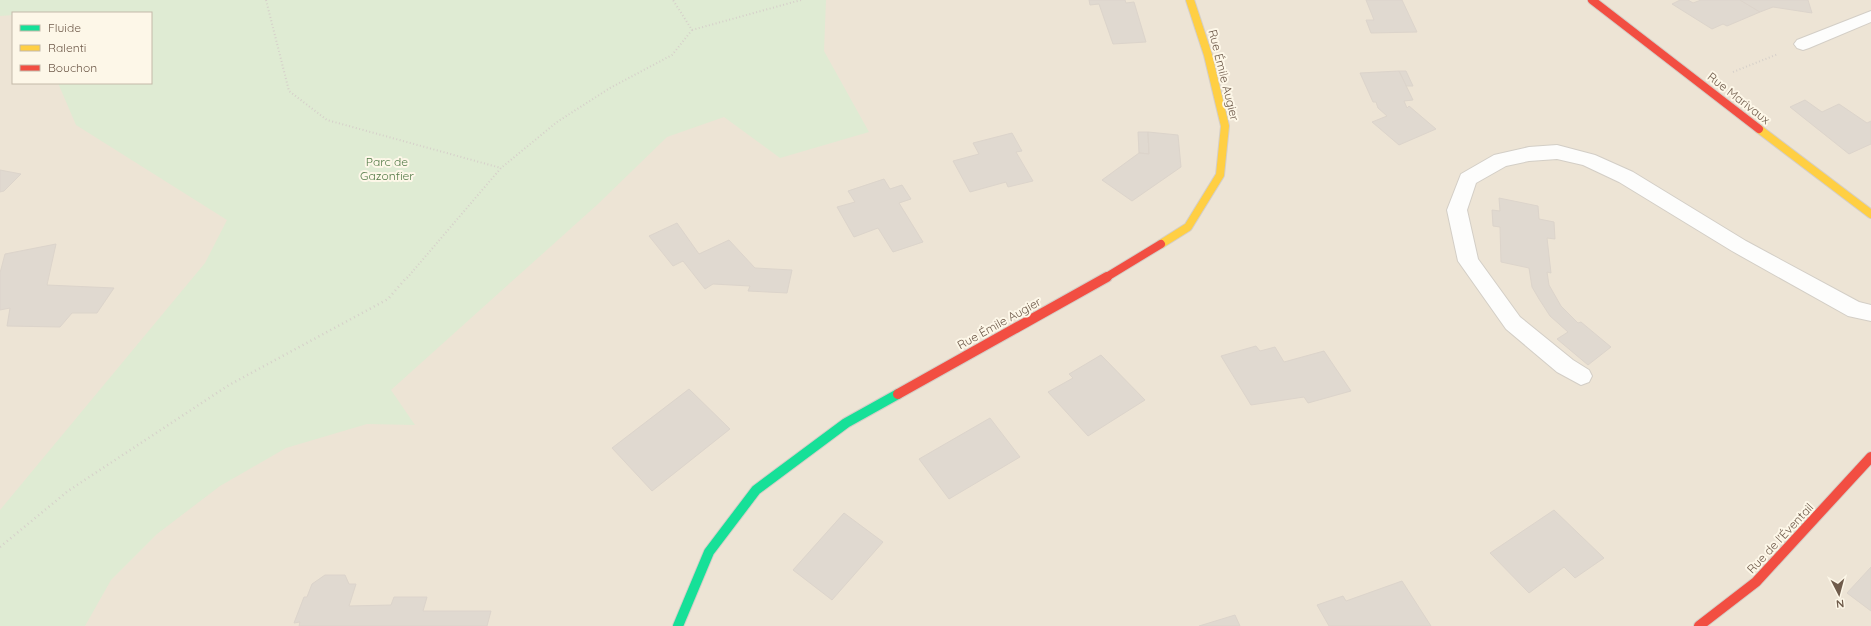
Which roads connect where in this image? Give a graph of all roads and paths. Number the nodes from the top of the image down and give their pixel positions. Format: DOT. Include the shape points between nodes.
graph roads {
  1 [pos="266,0"];
  2 [pos="673,0"];
  3 [pos="801,0"];
  4 [pos="1190,0"];
  5 [pos="1592,0"];
  6 [pos="1871,16"];
  7 [pos="692,30"];
  8 [pos="1803,44"];
  9 [pos="1702,84"];
  10 [pos="501,168"];
  11 [pos="1871,214"];
  12 [pos="1871,313"];
  13 [pos="1581,376"];
  14 [pos="1871,457"];
  15 [pos="0,547"];
  16 [pos="678,626"];
  17 [pos="1699,626"];
  1 -- 10 [label="path" via="289,91 327,120"];
  2 -- 7 [label="path"];
  3 -- 7 [label="path"];
  4 -- 16 [label="street, Rue Émile Augier" via="1208,55 1225,126 1220,175 1188,227 1122,268 846,423 756,490 709,552"];
  5 -- 9 [label="street, Rue Marivaux"];
  6 -- 8 [label="street"];
  7 -- 10 [label="path" via="672,55 610,88 557,122"];
  8 -- 9 [label="path"];
  9 -- 11 [label="street, Rue Marivaux"];
  10 -- 15 [label="path" via="388,299 229,385 68,491"];
  12 -- 13 [label="lane" via="1856,310 1739,246 1626,177 1588,160 1557,152 1501,160 1468,179 1458,210 1468,261 1513,323"];
  14 -- 17 [label="street, Rue de l'Éventail" via="1756,582"];
}
